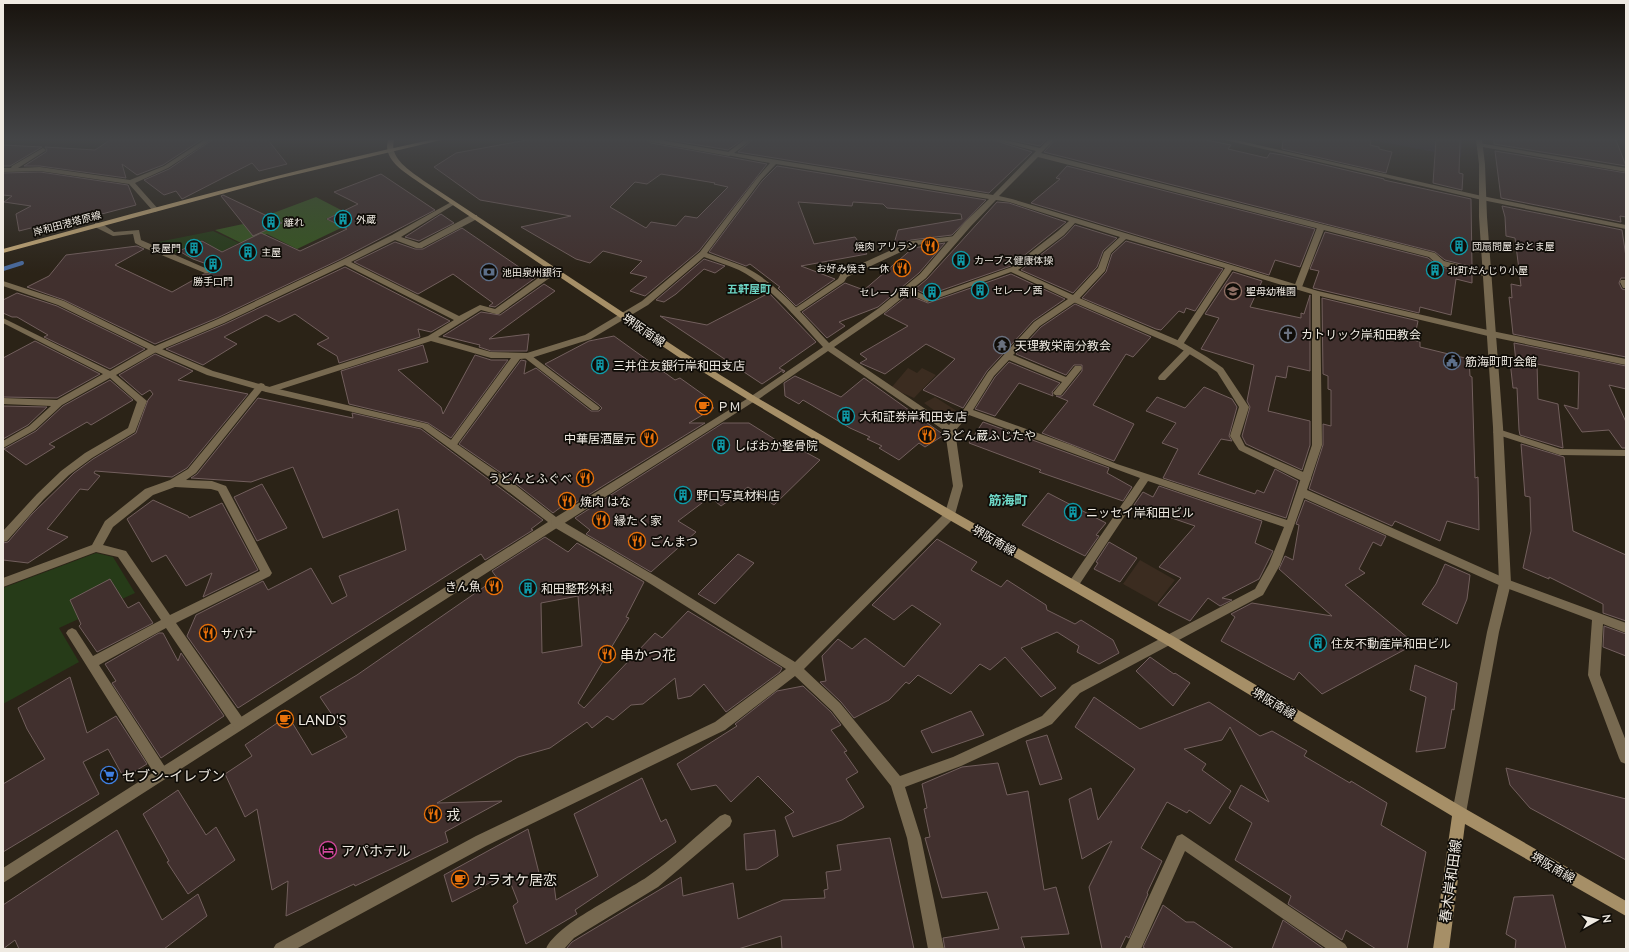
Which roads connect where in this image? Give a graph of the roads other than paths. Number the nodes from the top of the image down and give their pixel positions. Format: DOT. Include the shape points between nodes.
graph roads {
  1 [pos="133,184"];
  2 [pos="247,184"];
  3 [pos="428,184"];
  4 [pos="755,184"];
  5 [pos="920,184"];
  6 [pos="1006,184"];
  7 [pos="1160,184"];
  8 [pos="1423,184"];
  9 [pos="1481,184"];
  10 [pos="995,196"];
  11 [pos="1482,198"];
  12 [pos="453,203"];
  13 [pos="155,210"];
  14 [pos="474,217"];
  15 [pos="1074,220"];
  16 [pos="98,225"];
  17 [pos="1321,227"];
  18 [pos="1626,227"];
  19 [pos="1125,236"];
  20 [pos="394,237"];
  21 [pos="956,238"];
  22 [pos="3,251"];
  23 [pos="703,254"];
  24 [pos="345,262"];
  25 [pos="1230,267"];
  26 [pos="555,270"];
  27 [pos="1013,270"];
  28 [pos="208,271"];
  29 [pos="1488,275"];
  30 [pos="1626,282"];
  31 [pos="4,284"];
  32 [pos="1626,286"];
  33 [pos="1298,287"];
  34 [pos="907,289"];
  35 [pos="1316,292"];
  36 [pos="1074,299"];
  37 [pos="795,311"];
  38 [pos="624,317"];
  39 [pos="3,320"];
  40 [pos="460,320"];
  41 [pos="1492,334"];
  42 [pos="432,338"];
  43 [pos="1179,344"];
  44 [pos="828,347"];
  45 [pos="155,349"];
  46 [pos="1189,350"];
  47 [pos="518,356"];
  48 [pos="528,356"];
  49 [pos="1008,356"];
  50 [pos="1626,362"];
  51 [pos="1078,368"];
  52 [pos="110,374"];
  53 [pos="1162,378"];
  54 [pos="1068,381"];
  55 [pos="265,388"];
  56 [pos="1058,394"];
  57 [pos="753,399"];
  58 [pos="3,401"];
  59 [pos="59,403"];
  60 [pos="595,408"];
  61 [pos="967,411"];
  62 [pos="950,430"];
  63 [pos="1498,432"];
  64 [pos="452,444"];
  65 [pos="3,445"];
  66 [pos="1626,453"];
  67 [pos="1146,477"];
  68 [pos="1306,478"];
  69 [pos="174,483"];
  70 [pos="1301,492"];
  71 [pos="950,514"];
  72 [pos="556,523"];
  73 [pos="1290,525"];
  74 [pos="3,538"];
  75 [pos="96,548"];
  76 [pos="3,583"];
  77 [pos="1505,583"];
  78 [pos="1073,585"];
  79 [pos="1598,617"];
  80 [pos="169,621"];
  81 [pos="1626,628"];
  82 [pos="72,633"];
  83 [pos="1169,640"];
  84 [pos="91,663"];
  85 [pos="796,669"];
  86 [pos="239,724"];
  87 [pos="1626,758"];
  88 [pos="162,774"];
  89 [pos="897,783"];
  90 [pos="1459,813"];
  91 [pos="725,822"];
  92 [pos="3,876"];
  93 [pos="1626,908"];
  94 [pos="280,949"];
  95 [pos="554,949"];
  96 [pos="936,949"];
  97 [pos="1133,949"];
  98 [pos="1340,949"];
  99 [pos="1441,949"];
  1 -- 13 [label="street"];
  2 -- 13 [label="main road, 岸和田港塔原線"];
  3 -- 12 [label="main road, 堺阪南線"];
  4 -- 23 [label="street"];
  5 -- 10 [label="street"];
  6 -- 10 [label="street"];
  7 -- 17 [label="street"];
  8 -- 11 [label="street"];
  9 -- 11 [label="street"];
  10 -- 15 [label="street"];
  10 -- 21 [label="street"];
  11 -- 18 [label="street"];
  11 -- 29 [label="street"];
  12 -- 14 [label="main road, 堺阪南線"];
  12 -- 20 [label="street"];
  13 -- 16 [label="main road, 岸和田港塔原線"];
  14 -- 20 [label="street" via="419,246"];
  14 -- 26 [label="main road, 堺阪南線"];
  15 -- 19 [label="street"];
  15 -- 27 [label="street"];
  16 -- 22 [label="main road, 岸和田港塔原線"];
  16 -- 28 [label="street" via="113,234 136,232 138,241 145,245"];
  17 -- 29 [label="street" via="1432,255 1441,263"];
  17 -- 33 [label="street"];
  19 -- 25 [label="street"];
  19 -- 36 [label="street" via="1108,252 1102,269"];
  20 -- 24 [label="street"];
  21 -- 34 [label="street" via="923,276"];
  21 -- 37 [label="street" via="914,243 844,275 841,280"];
  23 -- 37 [label="street" via="742,269 761,281"];
  23 -- 38 [label="street" via="645,303"];
  24 -- 40 [label="street"];
  24 -- 45 [label="street" via="221,321"];
  25 -- 33 [label="street"];
  25 -- 43 [label="street"];
  26 -- 38 [label="main road, 堺阪南線"];
  26 -- 40 [label="street" via="496,312 480,307"];
  27 -- 34 [label="street" via="927,300"];
  27 -- 36 [label="street"];
  29 -- 41 [label="street"];
  30 -- 32 [label="street"];
  31 -- 45 [label="street" via="61,303"];
  33 -- 35 [label="street"];
  34 -- 44 [label="street" via="882,310"];
  35 -- 41 [label="street"];
  35 -- 68 [label="street" via="1317,445"];
  36 -- 43 [label="street"];
  36 -- 49 [label="street" via="1037,324"];
  37 -- 44 [label="street"];
  38 -- 48 [label="street" via="588,337"];
  38 -- 57 [label="main road, 堺阪南線"];
  39 -- 52 [label="street"];
  40 -- 42 [label="street"];
  41 -- 50 [label="street"];
  41 -- 63 [label="street"];
  42 -- 47 [label="street" via="491,355"];
  42 -- 55 [label="street"];
  43 -- 46 [label="street"];
  44 -- 57 [label="street"];
  44 -- 62 [label="street"];
  45 -- 52 [label="street"];
  45 -- 55 [label="street" via="210,373"];
  46 -- 53 [label="street"];
  46 -- 68 [label="street" via="1220,370 1244,407 1235,436 1242,448"];
  47 -- 48 [label="street"];
  47 -- 64 [label="street"];
  48 -- 60 [label="street"];
  49 -- 54 [label="street"];
  49 -- 61 [label="street" via="991,374"];
  51 -- 54 [label="street"];
  52 -- 59 [label="street"];
  52 -- 74 [label="street" via="142,400 132,430 95,451 65,473 32,504"];
  54 -- 56 [label="street"];
  55 -- 64 [label="street" via="425,426"];
  55 -- 69 [label="street" via="192,471"];
  57 -- 71 [label="main road, 堺阪南線"];
  57 -- 72 [label="street"];
  58 -- 59 [label="street"];
  59 -- 65 [label="street" via="32,428"];
  61 -- 62 [label="street"];
  61 -- 67 [label="street"];
  62 -- 71 [label="street" via="958,486"];
  63 -- 66 [label="street" via="1560,452"];
  63 -- 77 [label="street"];
  64 -- 72 [label="street"];
  67 -- 73 [label="street"];
  67 -- 78 [label="street"];
  68 -- 70 [label="street"];
  69 -- 75 [label="street" via="150,492 109,524"];
  69 -- 80 [label="street" via="212,485 222,489 266,573"];
  70 -- 73 [label="street"];
  70 -- 77 [label="street"];
  71 -- 78 [label="main road, 堺阪南線"];
  71 -- 85 [label="street"];
  72 -- 85 [label="street"];
  72 -- 86 [label="street"];
  73 -- 83 [label="street" via="1274,565 1259,592"];
  75 -- 76 [label="street"];
  75 -- 80 [label="street" via="122,554"];
  77 -- 79 [label="street"];
  77 -- 90 [label="street" via="1493,632"];
  78 -- 83 [label="main road, 堺阪南線"];
  79 -- 81 [label="street"];
  79 -- 87 [label="street" via="1594,675"];
  80 -- 84 [label="street"];
  80 -- 86 [label="street"];
  82 -- 84 [label="street"];
  83 -- 89 [label="street" via="1076,689 1047,720 956,762"];
  83 -- 90 [label="main road, 堺阪南線"];
  84 -- 88 [label="street"];
  85 -- 89 [label="street" via="836,707"];
  85 -- 94 [label="street" via="720,726 480,841"];
  86 -- 88 [label="street"];
  88 -- 92 [label="street"];
  89 -- 96 [label="street" via="914,838"];
  90 -- 93 [label="main road, 堺阪南線"];
  90 -- 99 [label="main road, 春木岸和田線"];
  91 -- 95 [label="street" via="653,882 569,933"];
  97 -- 98 [label="street" via="1182,841"];
}
